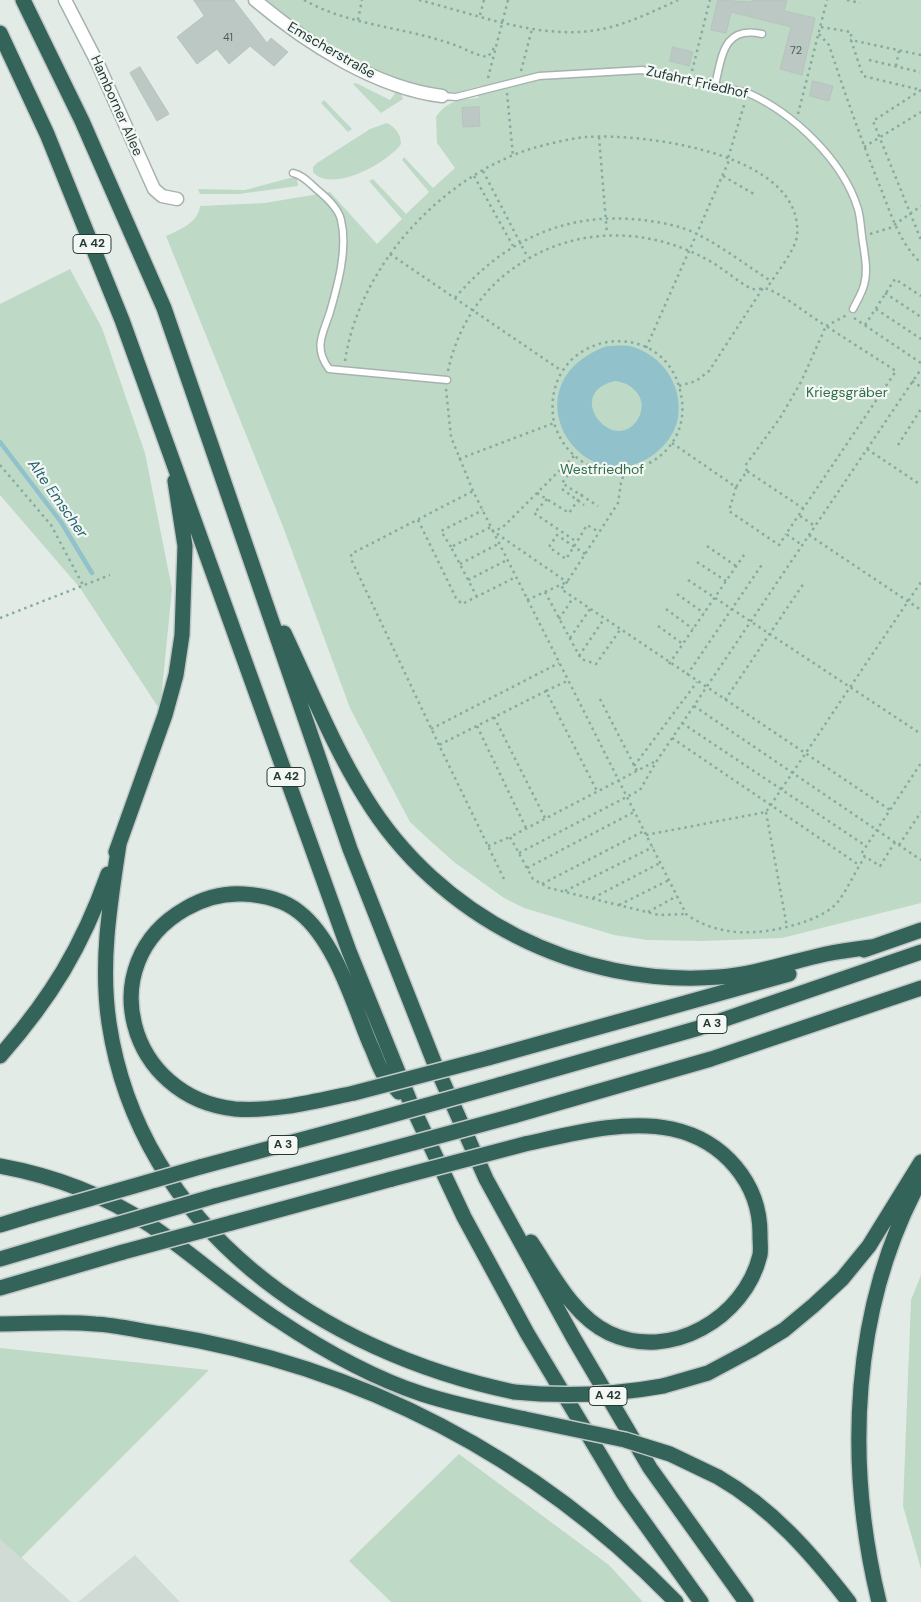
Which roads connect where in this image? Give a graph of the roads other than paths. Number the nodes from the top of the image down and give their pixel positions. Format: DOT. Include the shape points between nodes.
graph roads {
  1 [pos="24,0"];
  2 [pos="65,0"];
  3 [pos="255,0"];
  4 [pos="0,33"];
  5 [pos="762,34"];
  6 [pos="715,85"];
  7 [pos="442,96"];
  8 [pos="293,173"];
  9 [pos="177,199"];
  10 [pos="853,309"];
  11 [pos="447,380"];
  12 [pos="169,448"];
  13 [pos="253,570"];
  14 [pos="119,844"];
  15 [pos="921,930"];
  16 [pos="871,947"];
  17 [pos="921,952"];
  18 [pos="921,988"];
  19 [pos="0,1056"];
  20 [pos="411,1104"];
  21 [pos="921,1162"];
  22 [pos="0,1166"];
  23 [pos="486,1179"];
  24 [pos="921,1179"];
  25 [pos="0,1225"];
  26 [pos="0,1259"];
  27 [pos="0,1288"];
  28 [pos="0,1324"];
  29 [pos="676,1602"];
  30 [pos="701,1602"];
  31 [pos="746,1602"];
  32 [pos="849,1602"];
  33 [pos="879,1602"];
  1 -- 13 [label="highway, A 42" via="82,121 164,308"];
  2 -- 9 [label="street, Hamborner Allee" via="97,62 154,189 162,196"];
  3 -- 7 [label="street, Emscherstraße" via="281,22 363,72 423,94"];
  4 -- 12 [label="highway, A 42" via="47,134"];
  5 -- 6 [label="lane" via="742,34 728,42"];
  6 -- 7 [label="lane, Zufahrt Friedhof" via="642,70 578,72 539,76 456,97"];
  6 -- 10 [label="lane, Zufahrt Friedhof" via="761,99 795,123 810,136 844,178 858,209 866,269 864,284"];
  8 -- 11 [label="lane" via="304,178 324,196 341,220 344,250 320,342 322,360 329,370"];
  12 -- 14 [label="highway" via="185,546 182,635 165,715"];
  12 -- 20 [label="highway, A 42" via="349,951"];
  13 -- 16 [label="highway" via="364,796 415,864 484,919 524,941 569,959 612,970 658,976 740,975 826,954"];
  13 -- 23 [label="highway, A 42" via="384,940"];
  14 -- 19 [label="highway" via="89,925 67,968 32,1020"];
  14 -- 21 [label="highway, bridge" via="106,939 105,982 109,1023 117,1064 132,1110 155,1155 186,1201 220,1242 249,1269 326,1322 429,1369 514,1392 576,1396 663,1386 708,1372 784,1330 842,1279 869,1246"];
  15 -- 16 [label="highway"];
  16 -- 20 [label="highway, bridge" via="822,965 488,1058 354,1093 292,1106 235,1109 205,1102 182,1091 167,1080 145,1055 138,1040 131,1004 137,966 144,952 170,918 193,904 222,895 265,896 294,909 320,934 384,1075"];
  17 -- 25 [label="highway, A 3, bridge" via="698,1028"];
  18 -- 26 [label="highway, A 3, bridge" via="711,1059"];
  20 -- 30 [label="highway, A 42" via="464,1217 527,1333 622,1493"];
  22 -- 32 [label="highway, bridge" via="42,1174 113,1203 151,1226 276,1319 361,1369 446,1402 634,1443 670,1454 718,1477 738,1488 774,1517 807,1549"];
  23 -- 27 [label="highway, bridge" via="575,1306 597,1326 619,1337 635,1341 665,1341 708,1327 734,1304 751,1280 760,1254 757,1204 742,1173 721,1151 696,1136 671,1128 634,1126 525,1144"];
  23 -- 31 [label="highway, A 42" via="650,1468"];
  24 -- 33 [label="highway" via="891,1245 876,1294 865,1352 859,1451 862,1504"];
  28 -- 29 [label="highway" via="94,1324 196,1340 267,1356 366,1391 489,1452 553,1494 615,1543"];
}
